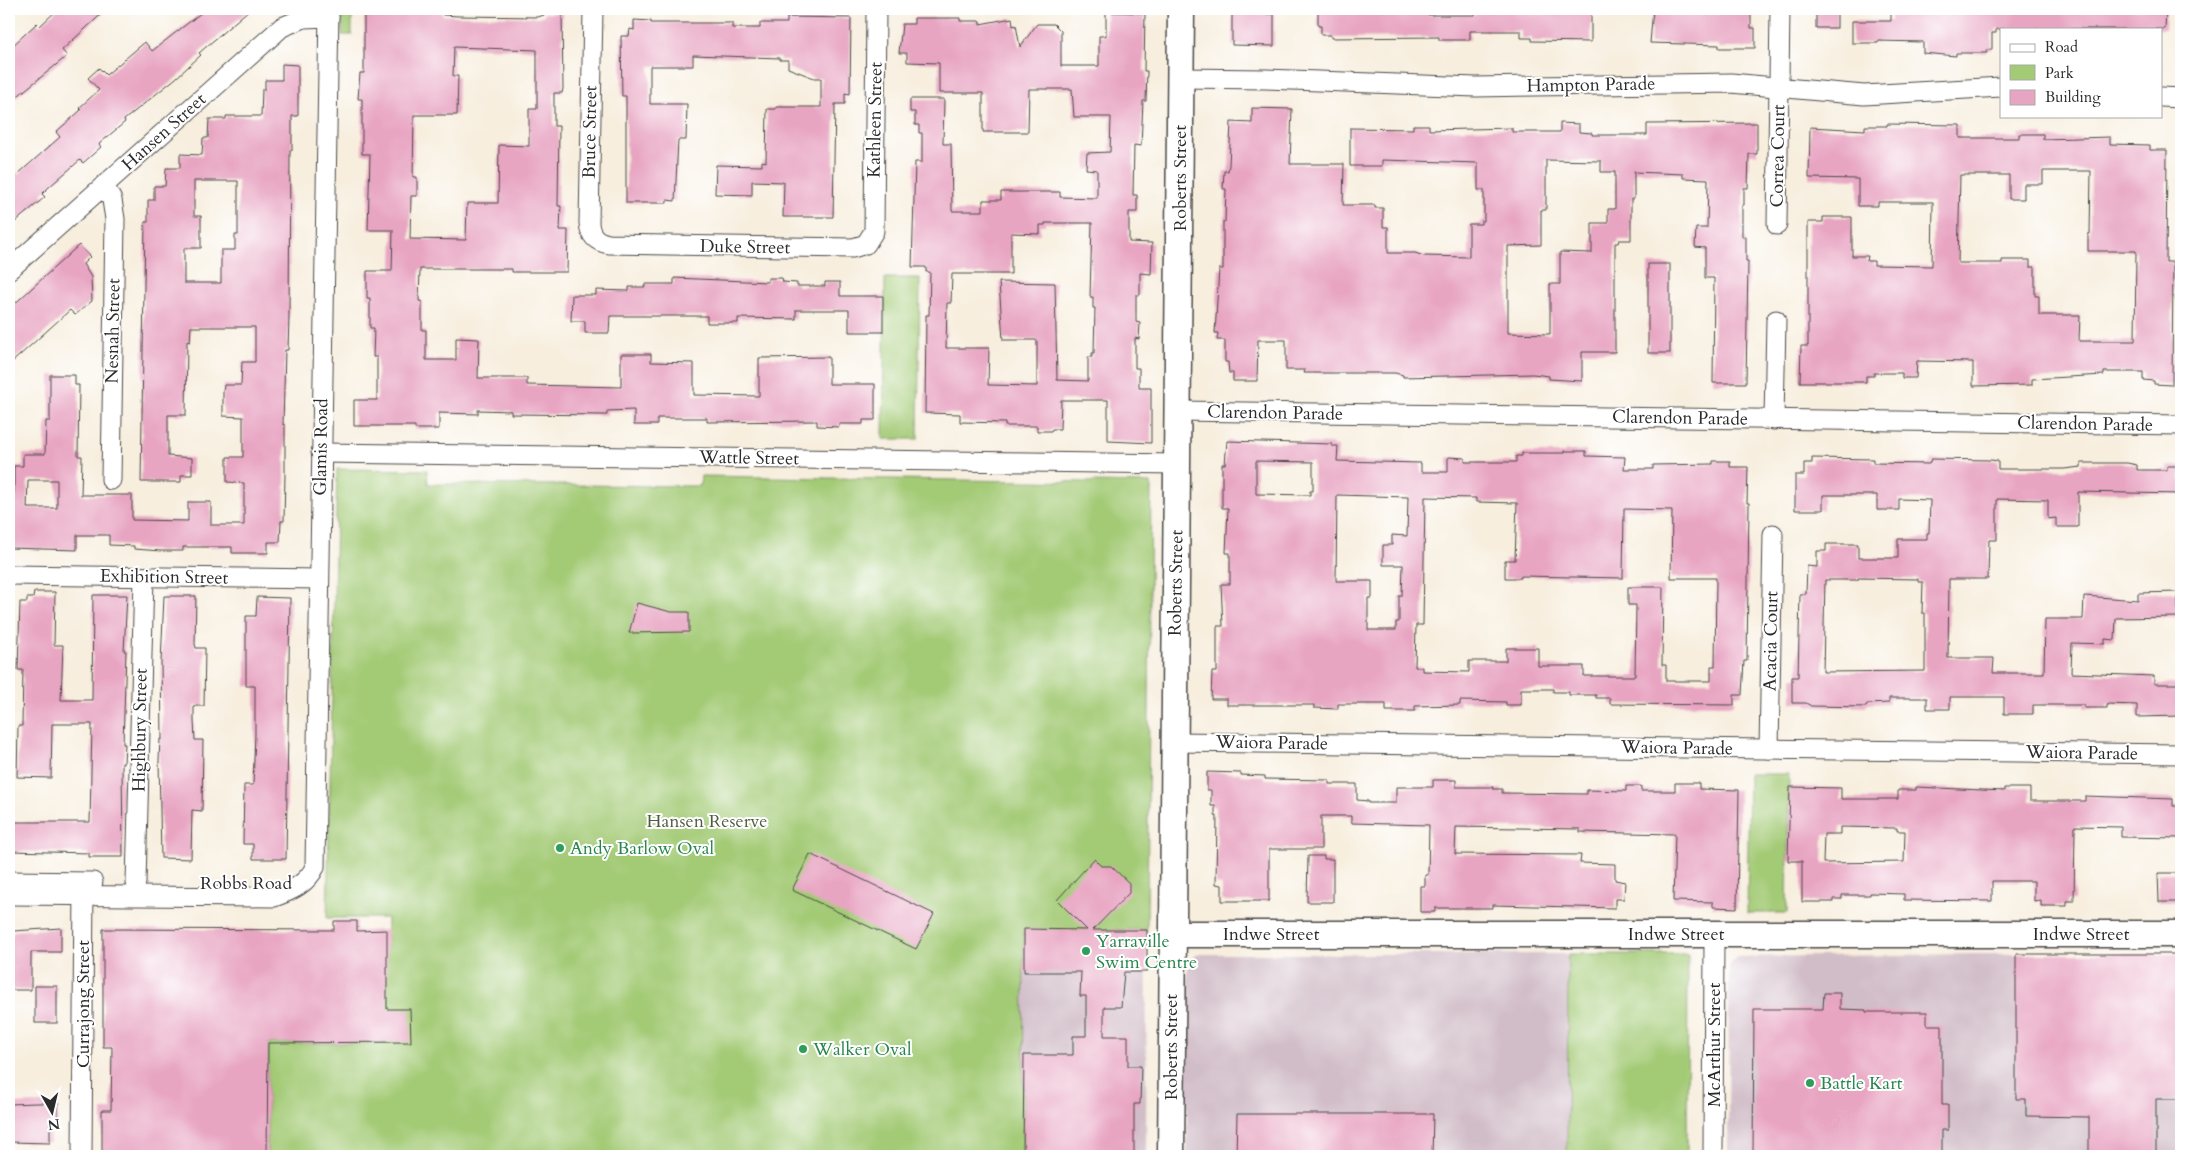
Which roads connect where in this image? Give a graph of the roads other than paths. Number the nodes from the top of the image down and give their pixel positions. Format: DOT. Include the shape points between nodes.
graph roads {
  1 [pos="593,9"];
  2 [pos="876,9"];
  3 [pos="1181,9"];
  4 [pos="1780,9"];
  5 [pos="329,13"];
  6 [pos="1180,78"];
  7 [pos="2000,87"];
  8 [pos="1779,88"];
  9 [pos="2162,97"];
  10 [pos="2181,98"];
  11 [pos="104,185"];
  12 [pos="1777,225"];
  13 [pos="874,231"];
  14 [pos="609,244"];
  15 [pos="9,270"];
  16 [pos="1776,320"];
  17 [pos="1178,411"];
  18 [pos="1774,420"];
  19 [pos="2181,425"];
  20 [pos="321,453"];
  21 [pos="1178,464"];
  22 [pos="111,480"];
  23 [pos="1773,534"];
  24 [pos="9,575"];
  25 [pos="144,577"];
  26 [pos="319,580"];
  27 [pos="1174,742"];
  28 [pos="1769,749"];
  29 [pos="2181,754"];
  30 [pos="9,881"];
  31 [pos="304,882"];
  32 [pos="136,883"];
  33 [pos="84,889"];
  34 [pos="9,894"];
  35 [pos="1172,934"];
  36 [pos="1714,934"];
  37 [pos="2181,934"];
  38 [pos="82,1156"];
  39 [pos="1171,1156"];
  40 [pos="1713,1156"];
  1 -- 14 [label="street, Bruce Street" via="589,224 596,239"];
  2 -- 13 [label="street, Kathleen Street"];
  3 -- 6 [label="street, Roberts Street"];
  4 -- 8 [label="street, Correa Court"];
  5 -- 11 [label="street, Hansen Street" via="282,27"];
  5 -- 20 [label="street, Glamis Road"];
  6 -- 8 [label="street, Hampton Parade" via="1476,87 1706,83"];
  6 -- 17 [label="street, Roberts Street"];
  7 -- 8 [label="street, Hampton Parade" via="1864,95"];
  8 -- 12 [label="street, Correa Court"];
  9 -- 10 [label="street"];
  11 -- 15 [label="street, Hansen Street"];
  11 -- 22 [label="street, Nesnah Street" via="112,200 115,219"];
  13 -- 14 [label="street, Duke Street" via="866,244 853,248"];
  16 -- 18 [label="street"];
  17 -- 18 [label="street, Clarendon Parade"];
  17 -- 21 [label="street, Roberts Street"];
  18 -- 19 [label="street, Clarendon Parade"];
  20 -- 21 [label="street, Wattle Street"];
  20 -- 26 [label="street, Glamis Road"];
  21 -- 27 [label="street, Roberts Street"];
  23 -- 28 [label="street, Acacia Court"];
  24 -- 25 [label="street, Exhibition Street"];
  25 -- 26 [label="street, Exhibition Street"];
  25 -- 32 [label="street, Highbury Street"];
  26 -- 31 [label="street, Glamis Road" via="315,867"];
  27 -- 28 [label="street, Waiora Parade"];
  27 -- 35 [label="street, Roberts Street"];
  28 -- 29 [label="street, Waiora Parade"];
  30 -- 33 [label="street, Robbs Road"];
  31 -- 32 [label="street, Robbs Road" via="273,885"];
  31 -- 33 [label="street, Robbs Road" via="274,897"];
  32 -- 33 [label="street, Robbs Road"];
  33 -- 34 [label="street, Robbs Road"];
  33 -- 38 [label="street, Currajong Street"];
  35 -- 36 [label="street, Indwe Street"];
  35 -- 39 [label="street, Roberts Street"];
  36 -- 37 [label="street, Indwe Street"];
  36 -- 40 [label="street, McArthur Street"];
}
